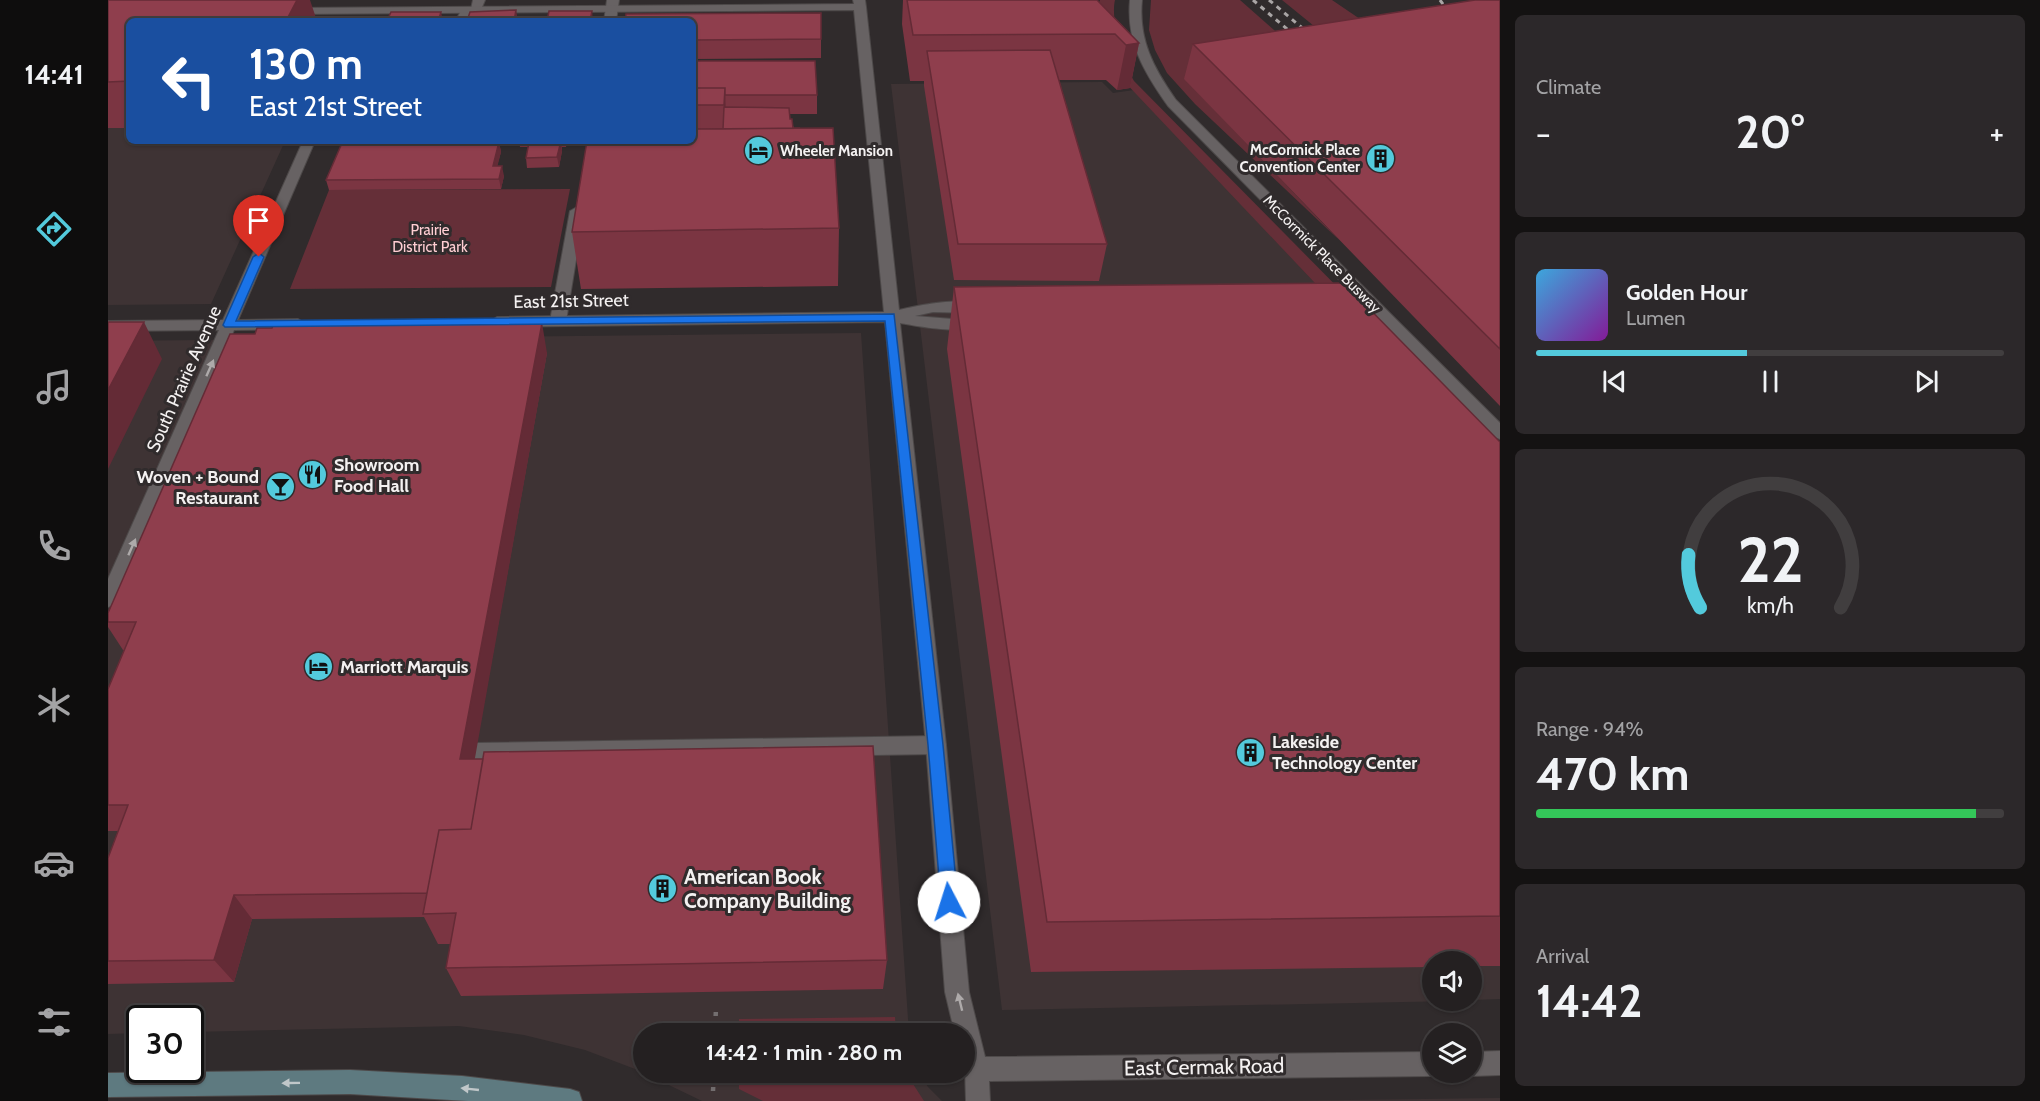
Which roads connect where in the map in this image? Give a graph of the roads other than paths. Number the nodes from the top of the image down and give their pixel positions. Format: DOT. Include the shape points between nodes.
graph roads {
  1 [pos="1136,0"];
  2 [pos="860,4"];
  3 [pos="471,10"];
  4 [pos="611,10"];
  5 [pos="271,11"];
  6 [pos="366,11"];
  7 [pos="308,144"];
  8 [pos="579,199"];
  9 [pos="987,316"];
  10 [pos="890,317"];
  11 [pos="558,321"];
  12 [pos="486,322"];
  13 [pos="318,324"];
  14 [pos="229,325"];
  15 [pos="108,326"];
  16 [pos="1500,433"];
  17 [pos="108,600"];
  18 [pos="936,745"];
  19 [pos="476,752"];
  20 [pos="1500,1063"];
  21 [pos="1422,1064"];
  22 [pos="1482,1064"];
  23 [pos="976,1069"];
  24 [pos="108,1085"];
  25 [pos="570,1101"];
  26 [pos="978,1101"];
  1 -- 16 [label="street, McCormick Place Busway" via="1136,40 1148,70 1172,103"];
  2 -- 4 [label="street"];
  2 -- 10 [label="street"];
  3 -- 4 [label="street"];
  3 -- 6 [label="street"];
  5 -- 6 [label="street"];
  7 -- 14 [label="street, South Prairie Avenue"];
  8 -- 11 [label="street"];
  9 -- 10 [label="street, East 21st Street" via="963,325"];
  10 -- 11 [label="street, East 21st Street"];
  10 -- 18 [label="street"];
  11 -- 12 [label="street, East 21st Street"];
  13 -- 14 [label="street"];
  14 -- 15 [label="street"];
  17 -- 14 [label="street, South Prairie Avenue, one-way"];
  18 -- 19 [label="street"];
  23 -- 18 [label="street, one-way" via="957,992"];
  20 -- 22 [label="street"];
  21 -- 23 [label="street, East Cermak Road"];
  23 -- 26 [label="street"];
  25 -- 24 [label="main road, one-way" via="462,1088 350,1082"];
}
